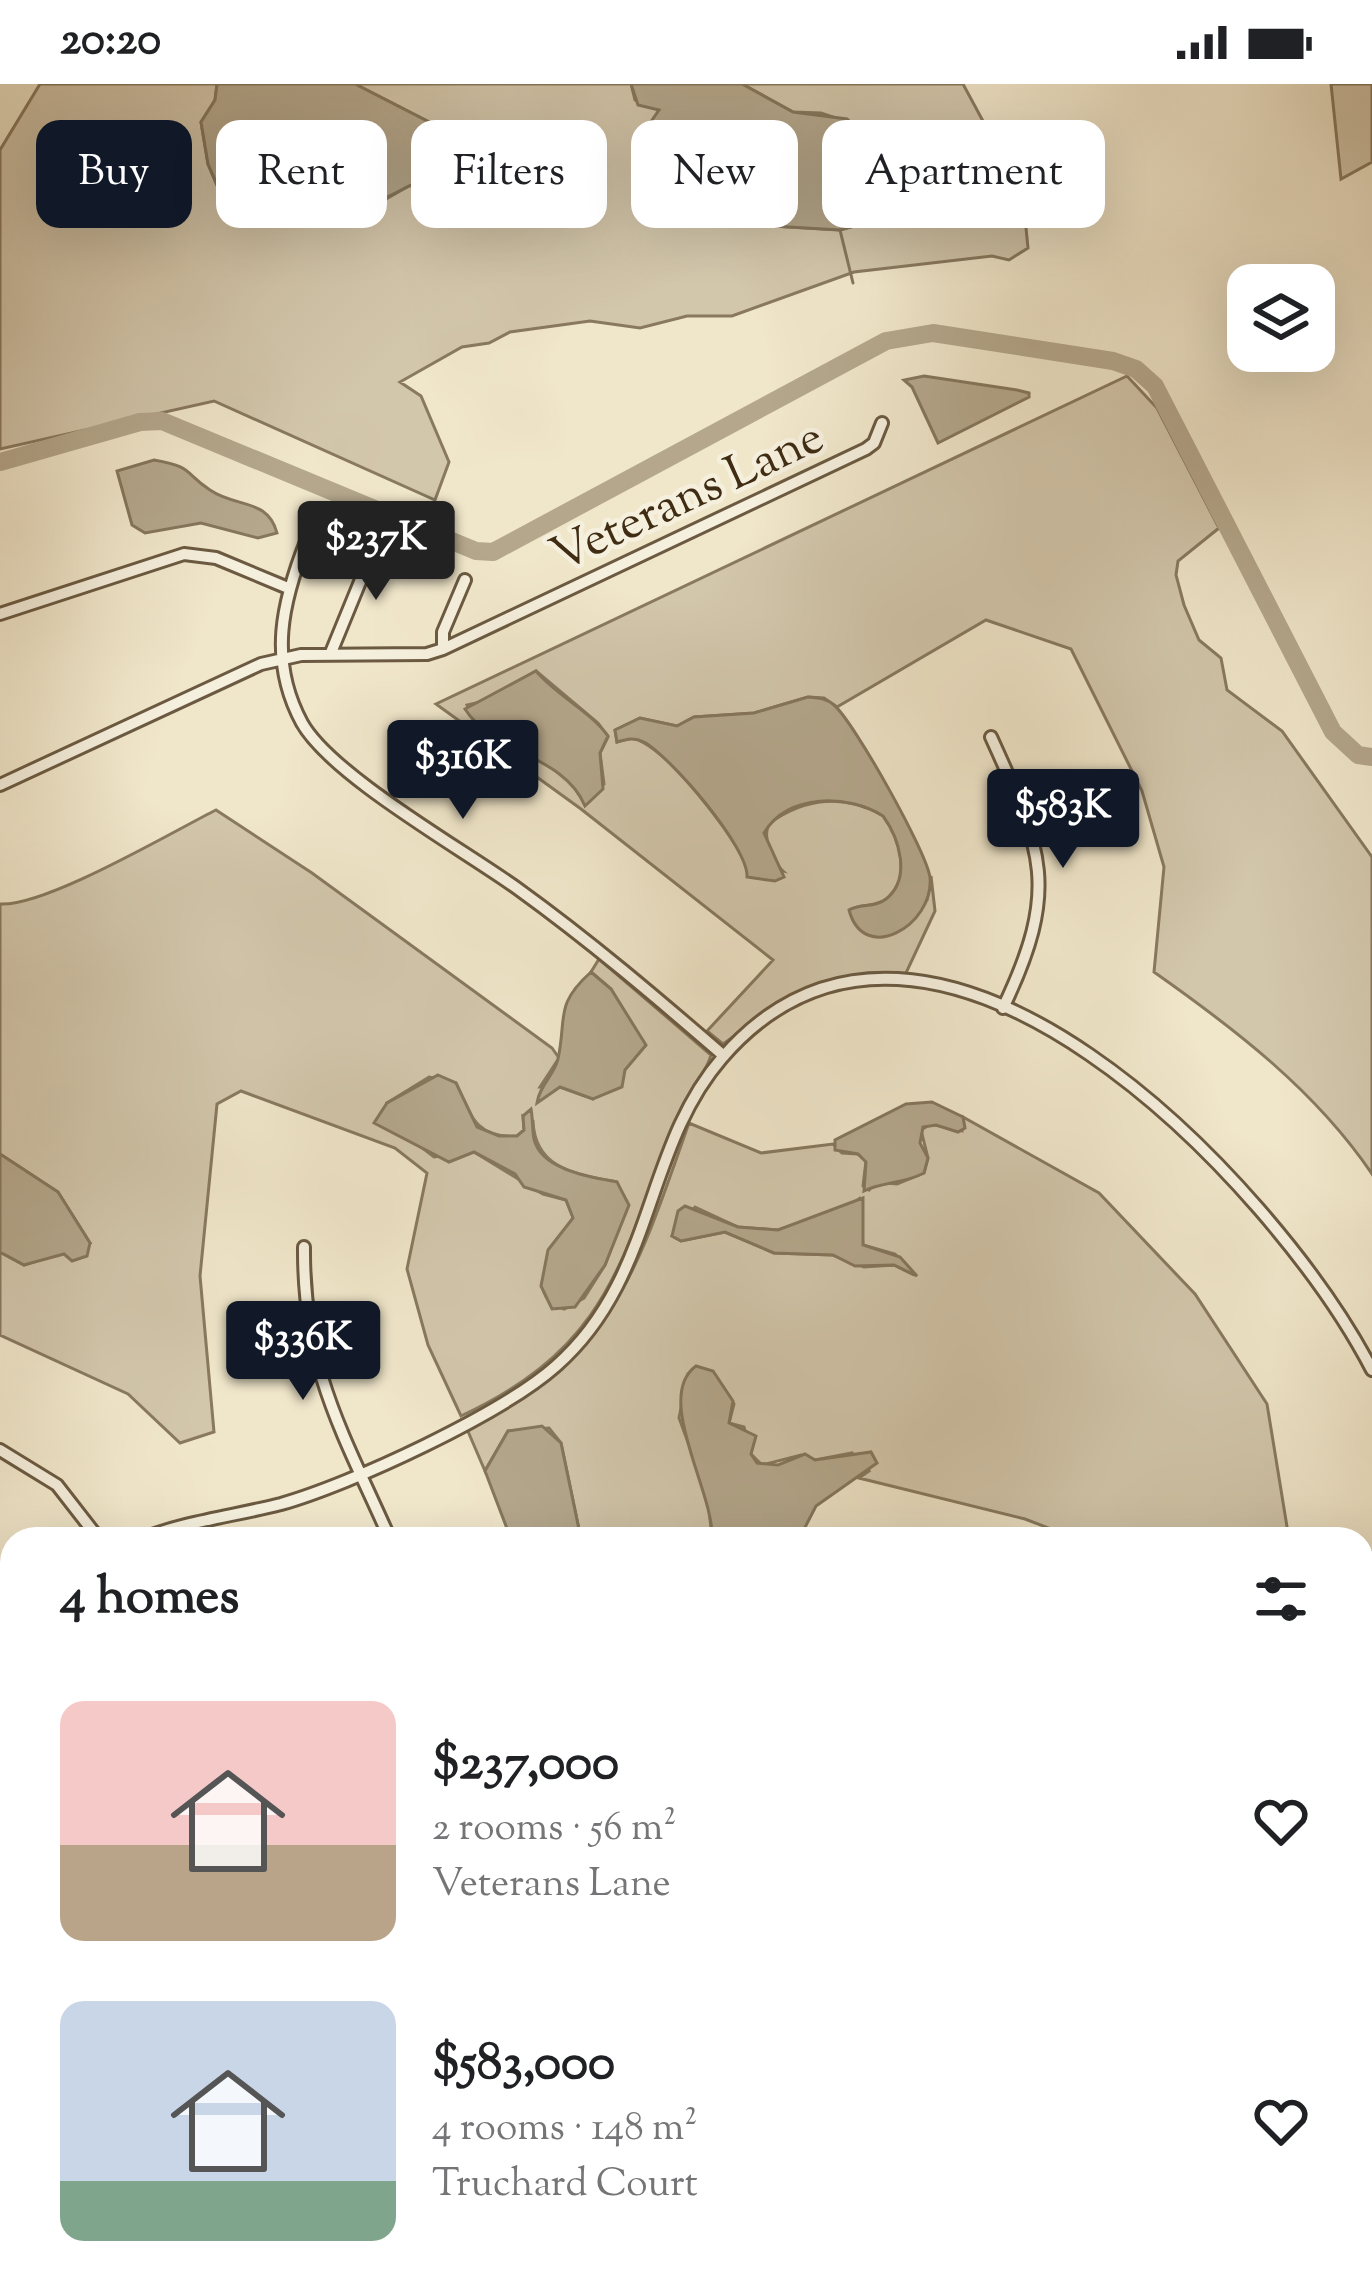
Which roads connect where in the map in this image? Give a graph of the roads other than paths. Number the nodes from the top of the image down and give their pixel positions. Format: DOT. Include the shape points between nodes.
graph roads {
  1 [pos="882,423"];
  2 [pos="380,533"];
  3 [pos="308,539"];
  4 [pos="465,580"];
  5 [pos="288,588"];
  6 [pos="0,614"];
  7 [pos="443,649"];
  8 [pos="329,655"];
  9 [pos="281,658"];
  10 [pos="991,737"];
  11 [pos="0,785"];
  12 [pos="1003,1008"];
  13 [pos="724,1056"];
  14 [pos="304,1247"];
  15 [pos="1372,1370"];
  16 [pos="0,1450"];
  17 [pos="359,1473"];
  18 [pos="90,1527"];
  19 [pos="176,1527"];
  20 [pos="384,1527"];
  1 -- 7 [label="street, Veterans Lane" via="866,449"];
  2 -- 8 [label="street"];
  3 -- 5 [label="street"];
  4 -- 7 [label="street"];
  5 -- 6 [label="street" via="184,554"];
  5 -- 9 [label="street"];
  7 -- 8 [label="street, Veterans Lane"];
  8 -- 9 [label="street, Veterans Lane"];
  9 -- 11 [label="street"];
  9 -- 13 [label="street" via="304,726 334,760 555,916"];
  10 -- 12 [label="street" via="1029,819 1040,884 1033,940"];
  12 -- 13 [label="street" via="925,982 853,983 772,1016"];
  12 -- 15 [label="street" via="1113,1073 1217,1160 1289,1240"];
  13 -- 17 [label="street" via="685,1116 621,1283 576,1347 505,1402"];
  14 -- 17 [label="street" via="316,1368"];
  16 -- 18 [label="street" via="58,1485"];
  17 -- 19 [label="street" via="281,1504"];
  17 -- 20 [label="street"];
}
